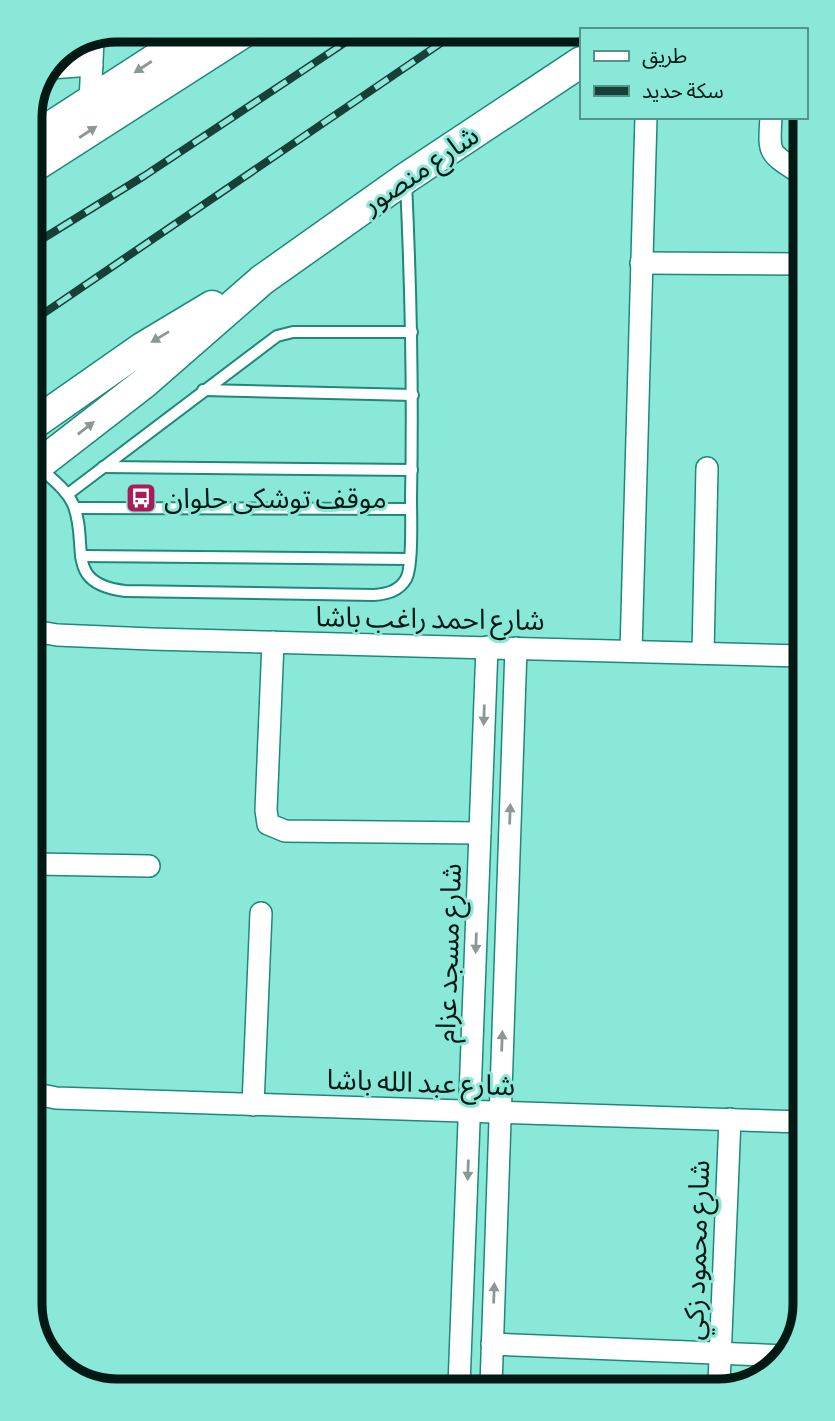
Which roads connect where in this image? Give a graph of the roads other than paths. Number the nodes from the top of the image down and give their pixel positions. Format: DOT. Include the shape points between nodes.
graph roads {
  1 [pos="182,42"];
  2 [pos="228,42"];
  3 [pos="93,46"];
  4 [pos="580,63"];
  5 [pos="92,65"];
  6 [pos="62,67"];
  7 [pos="90,102"];
  8 [pos="646,119"];
  9 [pos="771,119"];
  10 [pos="42,132"];
  11 [pos="42,161"];
  12 [pos="793,170"];
  13 [pos="405,178"];
  14 [pos="642,263"];
  15 [pos="793,264"];
  16 [pos="262,280"];
  17 [pos="412,332"];
  18 [pos="203,390"];
  19 [pos="412,395"];
  20 [pos="42,418"];
  21 [pos="42,463"];
  22 [pos="103,467"];
  23 [pos="707,468"];
  24 [pos="412,470"];
  25 [pos="42,474"];
  26 [pos="68,494"];
  27 [pos="75,508"];
  28 [pos="411,509"];
  29 [pos="81,556"];
  30 [pos="409,559"];
  31 [pos="42,632"];
  32 [pos="57,635"];
  33 [pos="42,640"];
  34 [pos="273,642"];
  35 [pos="487,647"];
  36 [pos="516,648"];
  37 [pos="631,651"];
  38 [pos="703,653"];
  39 [pos="793,656"];
  40 [pos="480,833"];
  41 [pos="42,864"];
  42 [pos="149,866"];
  43 [pos="261,913"];
  44 [pos="42,1095"];
  45 [pos="253,1105"];
  46 [pos="470,1112"];
  47 [pos="499,1113"];
  48 [pos="730,1119"];
  49 [pos="793,1122"];
  50 [pos="492,1344"];
  51 [pos="720,1354"];
  52 [pos="771,1356"];
  53 [pos="459,1379"];
  54 [pos="491,1379"];
  55 [pos="719,1379"];
  1 -- 7 [label="street, one-way"];
  11 -- 2 [label="street, one-way"];
  3 -- 5 [label="street"];
  4 -- 13 [label="street, شارع منصور"];
  5 -- 6 [label="street"];
  5 -- 7 [label="street"];
  7 -- 10 [label="street"];
  8 -- 14 [label="street"];
  9 -- 12 [label="street" via="773,154"];
  13 -- 16 [label="street, شارع منصور"];
  13 -- 17 [label="lane"];
  14 -- 15 [label="street"];
  14 -- 37 [label="street"];
  16 -- 20 [label="street, شارع منصور, one-way" via="142,348"];
  21 -- 16 [label="street, شارع منصور, one-way" via="143,384"];
  17 -- 18 [label="lane" via="284,333"];
  17 -- 19 [label="lane"];
  18 -- 19 [label="lane"];
  18 -- 22 [label="lane"];
  19 -- 24 [label="lane"];
  22 -- 24 [label="lane"];
  22 -- 26 [label="lane"];
  23 -- 38 [label="street"];
  24 -- 28 [label="lane"];
  25 -- 26 [label="lane"];
  26 -- 27 [label="lane"];
  27 -- 28 [label="lane"];
  27 -- 29 [label="lane"];
  28 -- 30 [label="lane"];
  29 -- 30 [label="lane"];
  29 -- 30 [label="lane" via="93,582 105,589 374,595 398,588 407,578"];
  31 -- 32 [label="street, شارع احمد راغب باشا"];
  32 -- 33 [label="street, شارع احمد راغب باشا"];
  32 -- 34 [label="street, شارع احمد راغب باشا"];
  34 -- 35 [label="street, شارع احمد راغب باشا"];
  34 -- 40 [label="street" via="268,824 285,831"];
  35 -- 36 [label="street, شارع احمد راغب باشا"];
  35 -- 40 [label="street, شارع مسجد عزام, one-way"];
  36 -- 37 [label="street, شارع احمد راغب باشا"];
  47 -- 36 [label="street, شارع مسجد عزام, one-way"];
  37 -- 38 [label="street, شارع احمد راغب باشا"];
  38 -- 39 [label="street, شارع احمد راغب باشا"];
  40 -- 46 [label="street, شارع مسجد عزام, one-way"];
  41 -- 42 [label="street"];
  43 -- 45 [label="street"];
  44 -- 45 [label="street, شارع عبد الله باشا"];
  45 -- 46 [label="street, شارع عبد الله باشا"];
  46 -- 47 [label="street, شارع عبد الله باشا"];
  46 -- 53 [label="street, شارع مسجد عزام, one-way"];
  47 -- 48 [label="street, شارع عبد الله باشا"];
  50 -- 47 [label="street, شارع مسجد عزام, one-way"];
  48 -- 49 [label="street, شارع عبد الله باشا"];
  48 -- 51 [label="street, شارع محمود زكي"];
  50 -- 51 [label="street"];
  50 -- 54 [label="street, شارع مسجد عزام"];
  51 -- 52 [label="street"];
  51 -- 55 [label="street, شارع محمود زكي"];
}
